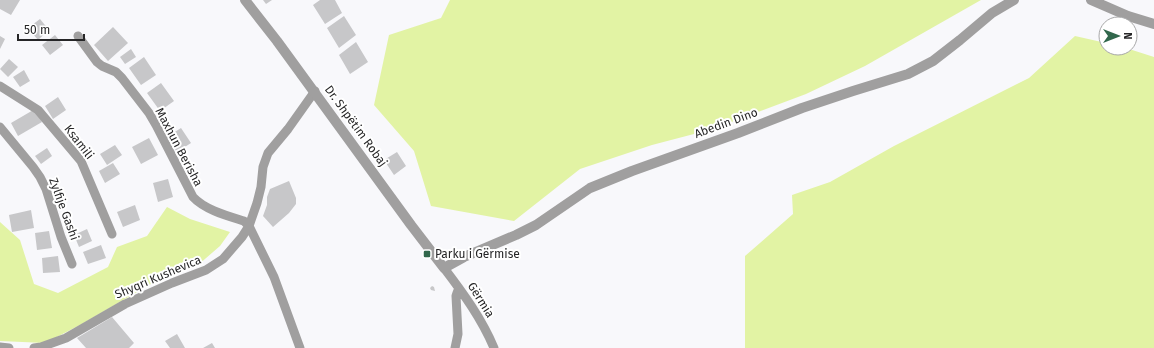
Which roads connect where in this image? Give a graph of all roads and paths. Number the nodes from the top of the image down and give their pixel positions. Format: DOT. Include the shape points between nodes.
graph roads {
  1 [pos="245,0"];
  2 [pos="1014,0"];
  3 [pos="1091,0"];
  4 [pos="1154,24"];
  5 [pos="78,36"];
  6 [pos="0,86"];
  7 [pos="315,91"];
  8 [pos="0,127"];
  9 [pos="249,226"];
  10 [pos="112,234"];
  11 [pos="72,264"];
  12 [pos="444,268"];
  13 [pos="459,288"];
  14 [pos="0,347"];
  15 [pos="10,348"];
  16 [pos="34,348"];
  17 [pos="300,348"];
  18 [pos="455,348"];
  19 [pos="494,348"];
  1 -- 7 [label="street, Dr. Shpëtim Robaj"];
  2 -- 12 [label="street, Abedin Dino" via="992,13 933,61 908,74 802,108 590,188 536,225"];
  3 -- 4 [label="street"];
  5 -- 9 [label="street, Maxhun Berisha" via="96,62 122,78 148,113 198,203 244,221"];
  6 -- 10 [label="street, Ksamili" via="38,110 81,161"];
  7 -- 9 [label="street, Shyqri Kushevica" via="268,153"];
  7 -- 12 [label="street, Dr. Shpëtim Robaj"];
  8 -- 11 [label="street, Zylfije Gashi" via="40,177"];
  9 -- 16 [label="street, Shyqri Kushevica" via="223,259 206,270 125,304 66,338"];
  9 -- 17 [label="street" via="274,277"];
  12 -- 13 [label="street, Gërmia"];
  13 -- 18 [label="street" via="456,296 458,334"];
  13 -- 19 [label="street, Gërmia" via="490,337"];
  14 -- 15 [label="street"];
}
